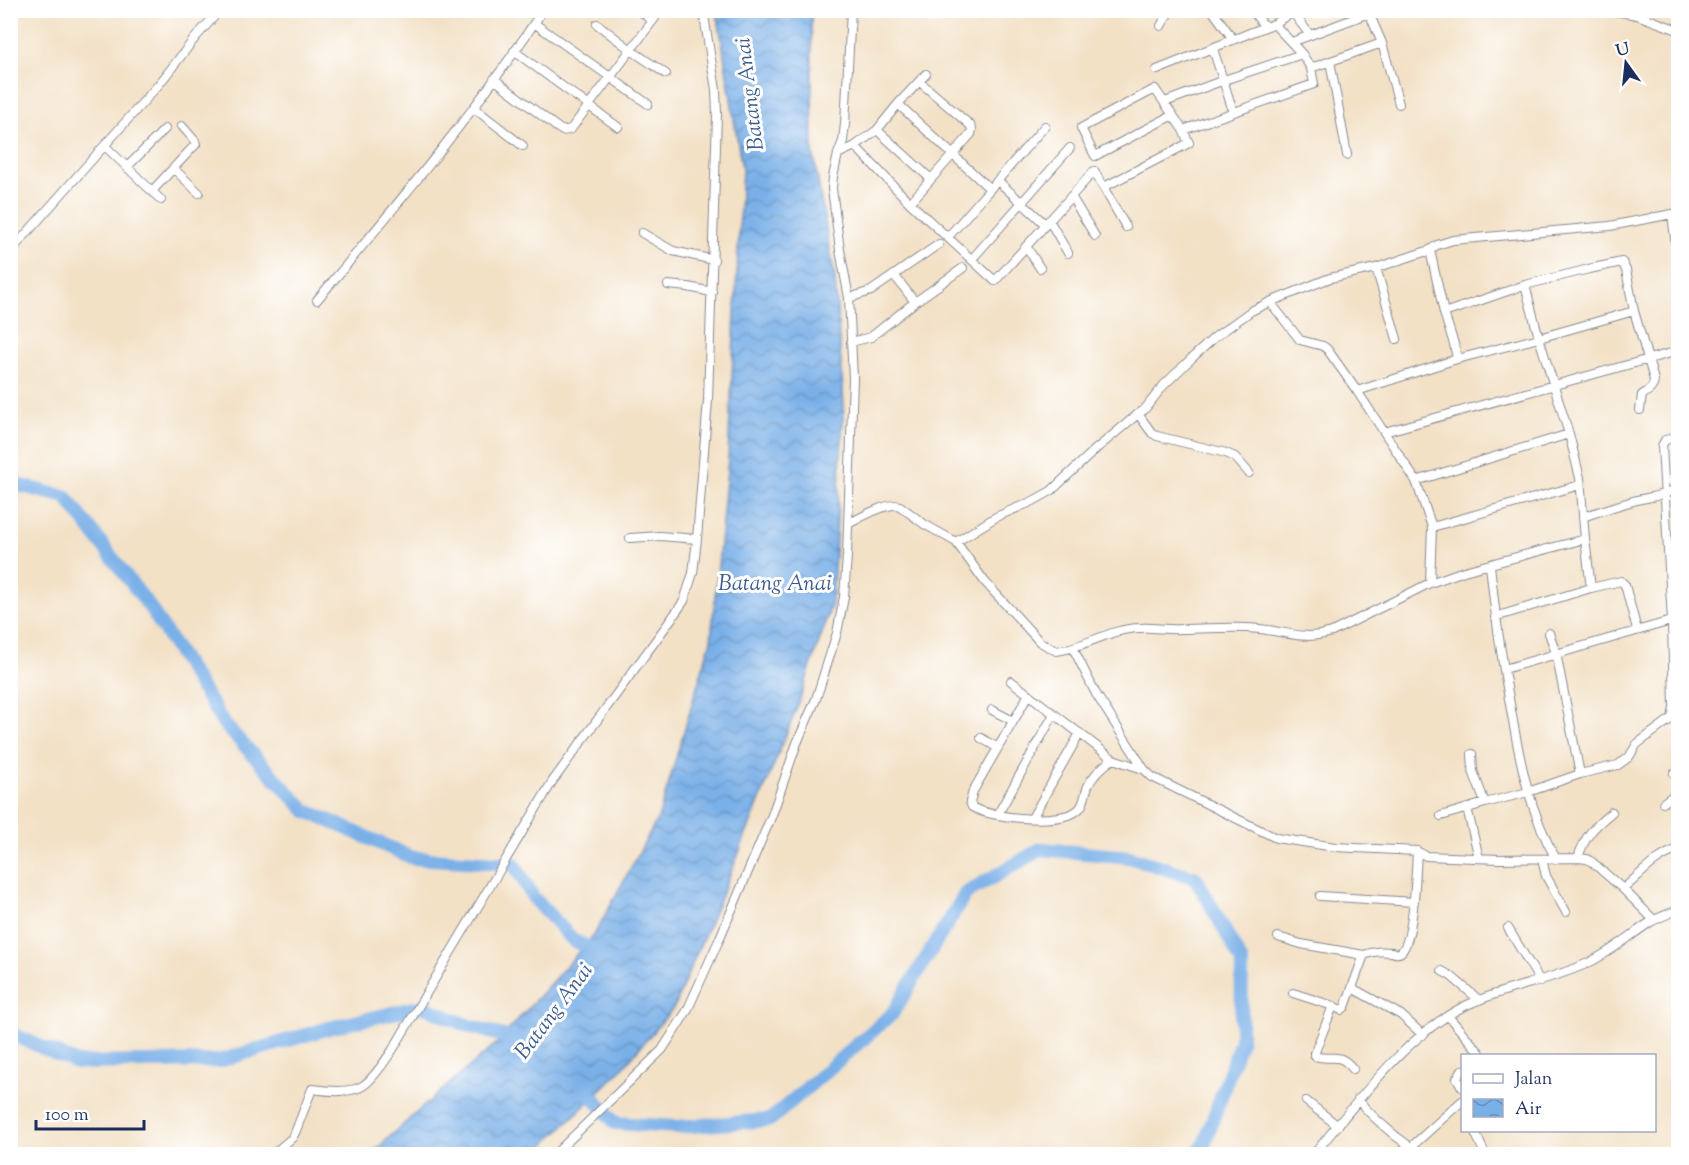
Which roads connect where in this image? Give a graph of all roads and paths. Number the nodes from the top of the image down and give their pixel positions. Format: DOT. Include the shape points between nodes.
graph roads {
  1 [pos="220,10"];
  2 [pos="543,10"];
  3 [pos="639,10"];
  4 [pos="662,10"];
  5 [pos="679,10"];
  6 [pos="851,10"];
  7 [pos="1170,10"];
  8 [pos="1212,10"];
  9 [pos="1252,10"];
  10 [pos="1609,10"];
  11 [pos="703,11"];
  12 [pos="1291,11"];
  13 [pos="1369,12"];
  14 [pos="653,21"];
  15 [pos="534,23"];
  16 [pos="597,24"];
  17 [pos="1274,24"];
  18 [pos="1161,26"];
  19 [pos="1265,27"];
  20 [pos="1678,30"];
  21 [pos="1310,36"];
  22 [pos="1233,39"];
  23 [pos="1292,42"];
  24 [pos="1382,43"];
  25 [pos="1213,49"];
  26 [pos="631,50"];
  27 [pos="514,51"];
  28 [pos="1302,54"];
  29 [pos="1330,61"];
  30 [pos="1311,68"];
  31 [pos="1157,70"];
  32 [pos="666,74"];
  33 [pos="611,76"];
  34 [pos="494,79"];
  35 [pos="1224,80"];
  36 [pos="1165,102"];
  37 [pos="648,104"];
  38 [pos="898,104"];
  39 [pos="1399,104"];
  40 [pos="589,105"];
  41 [pos="474,108"];
  42 [pos="1233,111"];
  43 [pos="1173,115"];
  44 [pos="182,126"];
  45 [pos="1045,126"];
  46 [pos="618,127"];
  47 [pos="165,129"];
  48 [pos="877,130"];
  49 [pos="1183,130"];
  50 [pos="105,146"];
  51 [pos="523,146"];
  52 [pos="855,146"];
  53 [pos="1070,148"];
  54 [pos="838,154"];
  55 [pos="953,154"];
  56 [pos="1347,155"];
  57 [pos="127,167"];
  58 [pos="173,168"];
  59 [pos="931,179"];
  60 [pos="998,181"];
  61 [pos="1104,187"];
  62 [pos="990,189"];
  63 [pos="152,191"];
  64 [pos="198,193"];
  65 [pos="1071,196"];
  66 [pos="161,200"];
  67 [pos="910,203"];
  68 [pos="1022,203"];
  69 [pos="1675,214"];
  70 [pos="1047,222"];
  71 [pos="1126,227"];
  72 [pos="642,233"];
  73 [pos="1095,236"];
  74 [pos="948,237"];
  75 [pos="939,244"];
  76 [pos="1026,246"];
  77 [pos="1431,250"];
  78 [pos="10,252"];
  79 [pos="1068,253"];
  80 [pos="972,259"];
  81 [pos="714,260"];
  82 [pos="1678,262"];
  83 [pos="963,268"];
  84 [pos="1040,268"];
  85 [pos="1376,268"];
  86 [pos="894,275"];
  87 [pos="668,285"];
  88 [pos="1525,285"];
  89 [pos="712,292"];
  90 [pos="849,298"];
  91 [pos="317,300"];
  92 [pos="915,302"];
  93 [pos="1270,302"];
  94 [pos="1634,311"];
  95 [pos="1444,313"];
  96 [pos="1539,338"];
  97 [pos="1397,339"];
  98 [pos="851,342"];
  99 [pos="1678,351"];
  100 [pos="1457,359"];
  101 [pos="1649,359"];
  102 [pos="1553,386"];
  103 [pos="1357,391"];
  104 [pos="1640,410"];
  105 [pos="1138,414"];
  106 [pos="1384,432"];
  107 [pos="1569,434"];
  108 [pos="1678,437"];
  109 [pos="1249,472"];
  110 [pos="1416,481"];
  111 [pos="1580,485"];
  112 [pos="1678,489"];
  113 [pos="1664,495"];
  114 [pos="1583,517"];
  115 [pos="848,524"];
  116 [pos="1432,527"];
  117 [pos="630,538"];
  118 [pos="697,539"];
  119 [pos="1585,539"];
  120 [pos="956,542"];
  121 [pos="1490,565"];
  122 [pos="1430,584"];
  123 [pos="1591,588"];
  124 [pos="1495,617"];
  125 [pos="1675,620"];
  126 [pos="1637,630"];
  127 [pos="1549,633"];
  128 [pos="1073,648"];
  129 [pos="1556,653"];
  130 [pos="1504,669"];
  131 [pos="1011,681"];
  132 [pos="1029,694"];
  133 [pos="992,710"];
  134 [pos="1054,714"];
  135 [pos="1013,721"];
  136 [pos="1080,733"];
  137 [pos="981,738"];
  138 [pos="998,748"];
  139 [pos="1472,754"];
  140 [pos="1113,759"];
  141 [pos="1144,769"];
  142 [pos="1580,774"];
  143 [pos="1528,792"];
  144 [pos="1678,792"];
  145 [pos="1485,803"];
  146 [pos="1663,803"];
  147 [pos="1467,808"];
  148 [pos="1612,812"];
  149 [pos="998,814"];
  150 [pos="1441,816"];
  151 [pos="1032,818"];
  152 [pos="1678,849"];
  153 [pos="1417,851"];
  154 [pos="1479,858"];
  155 [pos="1578,858"];
  156 [pos="1542,859"];
  157 [pos="1556,859"];
  158 [pos="1623,889"];
  159 [pos="1320,896"];
  160 [pos="1414,902"];
  161 [pos="1678,910"];
  162 [pos="1566,912"];
  163 [pos="1654,920"];
  164 [pos="1508,928"];
  165 [pos="1278,937"];
  166 [pos="1364,955"];
  167 [pos="1442,971"];
  168 [pos="1540,981"];
  169 [pos="1352,988"];
  170 [pos="1293,993"];
  171 [pos="1479,1000"];
  172 [pos="1333,1006"];
  173 [pos="1448,1016"];
  174 [pos="1423,1035"];
  175 [pos="1479,1054"];
  176 [pos="1353,1069"];
  177 [pos="1461,1072"];
  178 [pos="1461,1085"];
  179 [pos="1358,1099"];
  180 [pos="1306,1101"];
  181 [pos="1461,1103"];
  182 [pos="1338,1126"];
  183 [pos="1474,1132"];
  184 [pos="1414,1151"];
  185 [pos="273,1155"];
  186 [pos="555,1155"];
  187 [pos="1314,1155"];
  188 [pos="1485,1155"];
  1 -- 50 [label="street"];
  2 -- 15 [label="street"];
  3 -- 14 [label="street"];
  4 -- 14 [label="street"];
  5 -- 11 [label="street" via="690,14"];
  6 -- 54 [label="street" via="845,124"];
  7 -- 18 [label="street"];
  8 -- 22 [label="street"];
  9 -- 19 [label="street"];
  10 -- 20 [label="street"];
  11 -- 81 [label="street" via="717,102"];
  12 -- 17 [label="street"];
  12 -- 21 [label="street"];
  13 -- 21 [label="street"];
  13 -- 24 [label="street"];
  14 -- 26 [label="street"];
  15 -- 27 [label="street"];
  15 -- 33 [label="street"];
  16 -- 26 [label="street"];
  17 -- 19 [label="street"];
  17 -- 23 [label="street"];
  19 -- 22 [label="street"];
  21 -- 23 [label="street"];
  22 -- 25 [label="street"];
  23 -- 28 [label="street"];
  24 -- 29 [label="street"];
  24 -- 39 [label="street"];
  25 -- 31 [label="street"];
  25 -- 35 [label="street"];
  26 -- 32 [label="street"];
  26 -- 33 [label="street"];
  27 -- 34 [label="street"];
  27 -- 40 [label="street"];
  28 -- 30 [label="street"];
  28 -- 35 [label="street"];
  29 -- 30 [label="street"];
  29 -- 56 [label="street"];
  30 -- 42 [label="street" via="1314,84"];
  33 -- 37 [label="street"];
  33 -- 40 [label="street"];
  34 -- 40 [label="street" via="563,131 571,129"];
  34 -- 41 [label="street"];
  35 -- 36 [label="street"];
  35 -- 42 [label="street"];
  36 -- 43 [label="street"];
  36 -- 43 [label="street" via="1155,89 1081,128 1095,156"];
  38 -- 48 [label="street"];
  38 -- 55 [label="street"];
  38 -- 55 [label="street" via="923,78 971,127 970,134"];
  40 -- 46 [label="street"];
  41 -- 51 [label="street"];
  41 -- 91 [label="street"];
  42 -- 49 [label="street"];
  43 -- 49 [label="street"];
  44 -- 58 [label="street" via="196,144"];
  45 -- 60 [label="street"];
  47 -- 57 [label="street"];
  48 -- 52 [label="street"];
  48 -- 59 [label="street"];
  49 -- 61 [label="street" via="1189,143"];
  50 -- 57 [label="street"];
  50 -- 78 [label="street"];
  52 -- 54 [label="street"];
  52 -- 67 [label="street"];
  53 -- 68 [label="street"];
  54 -- 90 [label="street" via="832,189"];
  55 -- 59 [label="street"];
  55 -- 62 [label="street"];
  57 -- 63 [label="street"];
  58 -- 63 [label="street"];
  58 -- 64 [label="street"];
  59 -- 67 [label="street"];
  60 -- 62 [label="street"];
  60 -- 68 [label="street"];
  61 -- 65 [label="street" via="1094,171"];
  61 -- 71 [label="street"];
  62 -- 74 [label="street"];
  63 -- 66 [label="street"];
  65 -- 70 [label="street"];
  65 -- 73 [label="street"];
  67 -- 74 [label="street"];
  68 -- 70 [label="street"];
  68 -- 80 [label="street"];
  69 -- 77 [label="street" via="1610,226 1453,240"];
  69 -- 82 [label="street"];
  70 -- 76 [label="street"];
  70 -- 79 [label="street"];
  72 -- 81 [label="street" via="673,251"];
  74 -- 80 [label="street"];
  75 -- 86 [label="street"];
  76 -- 80 [label="street" via="995,281"];
  76 -- 84 [label="street"];
  77 -- 85 [label="street"];
  77 -- 95 [label="street"];
  81 -- 89 [label="street"];
  83 -- 92 [label="street"];
  85 -- 93 [label="street" via="1330,278"];
  85 -- 97 [label="street"];
  86 -- 90 [label="street" via="865,294"];
  86 -- 92 [label="street"];
  87 -- 89 [label="street"];
  88 -- 94 [label="street" via="1622,262"];
  88 -- 95 [label="street"];
  88 -- 96 [label="street"];
  89 -- 118 [label="street"];
  90 -- 98 [label="street"];
  92 -- 98 [label="street" via="871,337"];
  93 -- 103 [label="street" via="1297,338 1327,349"];
  93 -- 105 [label="street" via="1215,337"];
  94 -- 96 [label="street"];
  94 -- 101 [label="street"];
  95 -- 100 [label="street"];
  96 -- 100 [label="street"];
  96 -- 102 [label="street"];
  98 -- 115 [label="street"];
  99 -- 101 [label="street"];
  100 -- 103 [label="street"];
  101 -- 102 [label="street"];
  101 -- 104 [label="street" via="1654,384 1642,395"];
  102 -- 106 [label="street"];
  102 -- 107 [label="street"];
  103 -- 106 [label="street"];
  105 -- 109 [label="street" via="1157,436 1226,453"];
  105 -- 120 [label="street" via="1051,491 996,517"];
  106 -- 110 [label="street"];
  107 -- 110 [label="street"];
  107 -- 111 [label="street"];
  108 -- 113 [label="street" via="1665,440 1662,446"];
  110 -- 116 [label="street"];
  111 -- 114 [label="street"];
  111 -- 116 [label="street"];
  112 -- 113 [label="street"];
  113 -- 114 [label="street"];
  113 -- 125 [label="street"];
  114 -- 119 [label="street"];
  115 -- 120 [label="street" via="896,504"];
  115 -- 186 [label="street" via="844,597 816,699 754,859 687,1011 662,1050"];
  116 -- 122 [label="street"];
  117 -- 118 [label="street"];
  118 -- 185 [label="street" via="693,573 684,601 552,782 392,1051 360,1088 312,1089 295,1133"];
  119 -- 121 [label="street"];
  119 -- 123 [label="street"];
  120 -- 128 [label="street" via="985,582 1040,642 1056,651"];
  121 -- 122 [label="street"];
  121 -- 124 [label="street"];
  122 -- 128 [label="street" via="1318,637 1229,627 1139,628"];
  123 -- 124 [label="street"];
  123 -- 126 [label="street" via="1623,582"];
  124 -- 130 [label="street"];
  125 -- 126 [label="street"];
  125 -- 142 [label="street" via="1672,718 1637,744 1625,762"];
  126 -- 129 [label="street"];
  127 -- 129 [label="street"];
  128 -- 141 [label="street" via="1096,694"];
  129 -- 130 [label="street"];
  129 -- 142 [label="street"];
  130 -- 143 [label="street"];
  131 -- 132 [label="street"];
  132 -- 134 [label="street"];
  132 -- 135 [label="street"];
  133 -- 135 [label="street"];
  134 -- 136 [label="street"];
  134 -- 149 [label="street"];
  135 -- 138 [label="street"];
  136 -- 140 [label="street"];
  136 -- 151 [label="street"];
  137 -- 138 [label="street"];
  138 -- 149 [label="street" via="970,802 977,810"];
  139 -- 145 [label="street" via="1473,771"];
  140 -- 141 [label="street"];
  140 -- 151 [label="street" via="1088,785 1081,807 1074,813"];
  141 -- 153 [label="street" via="1152,777 1276,838 1335,847"];
  142 -- 143 [label="street"];
  143 -- 145 [label="street"];
  143 -- 157 [label="street"];
  144 -- 146 [label="street"];
  145 -- 147 [label="street"];
  147 -- 150 [label="street"];
  147 -- 154 [label="street"];
  148 -- 155 [label="street" via="1589,832"];
  149 -- 151 [label="street"];
  152 -- 158 [label="street" via="1650,864"];
  153 -- 154 [label="street" via="1426,856"];
  153 -- 160 [label="street"];
  154 -- 156 [label="street"];
  155 -- 157 [label="street"];
  155 -- 158 [label="street" via="1592,862"];
  156 -- 157 [label="street"];
  156 -- 162 [label="street" via="1546,876"];
  158 -- 163 [label="street"];
  159 -- 160 [label="street"];
  160 -- 166 [label="street" via="1401,952"];
  161 -- 163 [label="street"];
  163 -- 168 [label="street" via="1608,953"];
  164 -- 168 [label="street"];
  165 -- 166 [label="street"];
  166 -- 169 [label="street"];
  167 -- 171 [label="street"];
  168 -- 171 [label="street"];
  169 -- 172 [label="street" via="1344,1009"];
  169 -- 174 [label="street" via="1401,1015"];
  170 -- 172 [label="street"];
  171 -- 173 [label="street"];
  172 -- 176 [label="street" via="1316,1056 1341,1058"];
  173 -- 174 [label="street"];
  173 -- 175 [label="street"];
  174 -- 179 [label="street"];
  177 -- 178 [label="street" via="1457,1078"];
  179 -- 182 [label="street"];
  179 -- 184 [label="street"];
  180 -- 182 [label="street"];
  181 -- 184 [label="street"];
  182 -- 187 [label="street"];
  183 -- 188 [label="street"];
}
